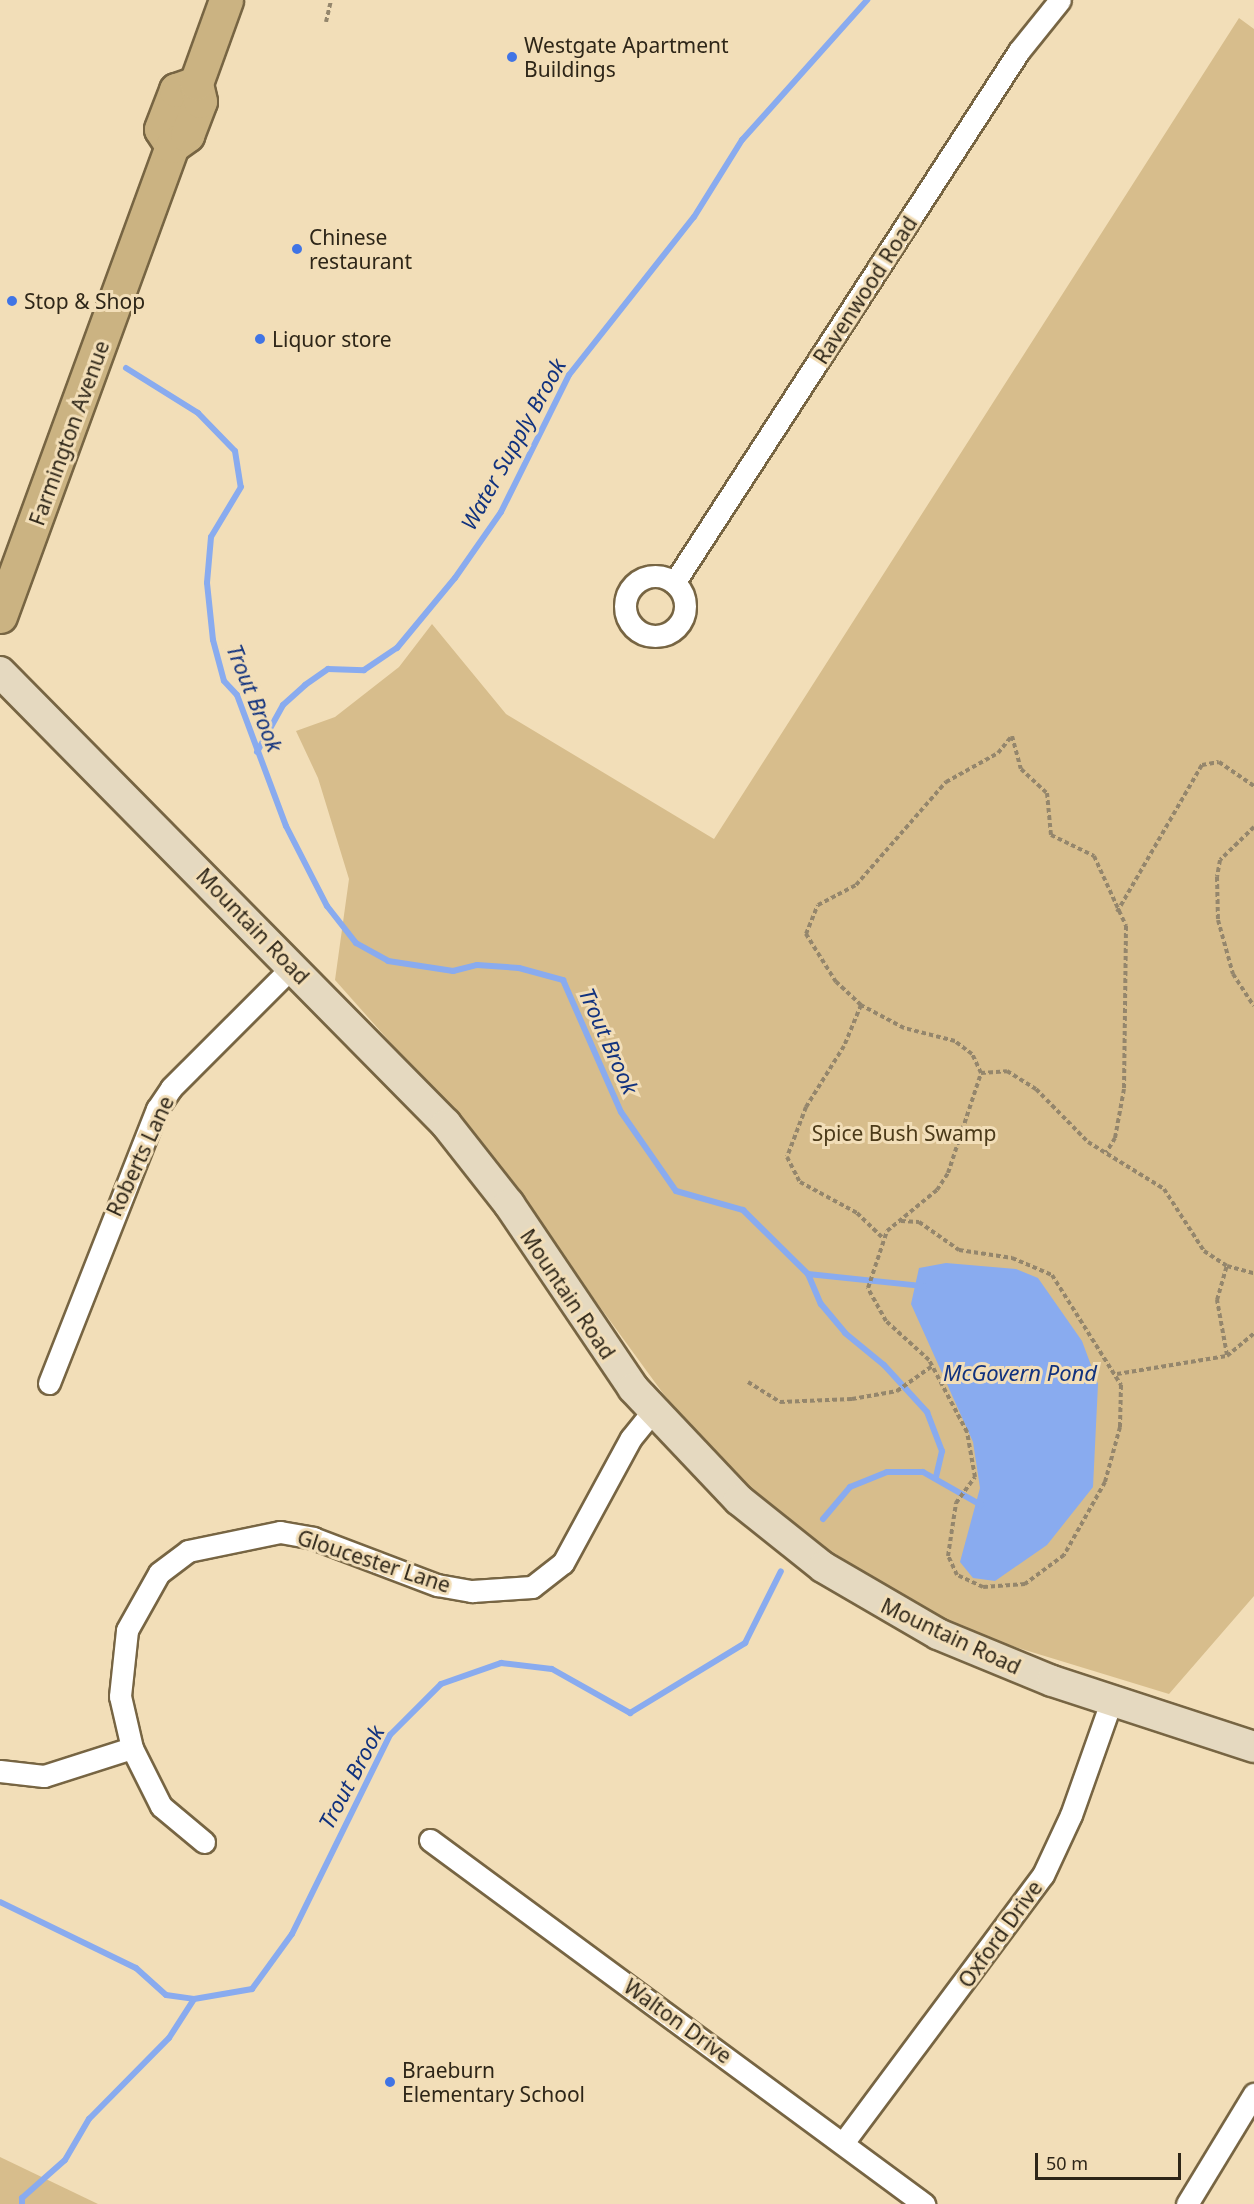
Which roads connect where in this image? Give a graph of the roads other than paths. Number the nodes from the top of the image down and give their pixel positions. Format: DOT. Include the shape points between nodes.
graph roads {
  1 [pos="226,0"];
  2 [pos="1060,0"];
  3 [pos="674,583"];
  4 [pos="0,616"];
  5 [pos="0,672"];
  6 [pos="292,968"];
  7 [pos="49,1383"];
  8 [pos="652,1412"];
  9 [pos="1112,1699"];
  10 [pos="1254,1747"];
  11 [pos="132,1748"];
  12 [pos="0,1771"];
  13 [pos="430,1840"];
  14 [pos="204,1842"];
  15 [pos="1254,2094"];
  16 [pos="843,2143"];
  17 [pos="924,2204"];
  18 [pos="1187,2204"];
  1 -- 4 [label="main road, Farmington Avenue" via="196,83 176,90 161,129 172,146"];
  2 -- 3 [label="street, Ravenwood Road" via="1019,51"];
  5 -- 6 [label="main road, Mountain Road"];
  6 -- 7 [label="street, Roberts Lane" via="157,1109"];
  6 -- 8 [label="main road, Mountain Road" via="476,1159"];
  8 -- 9 [label="main road, Mountain Road" via="772,1528 883,1605 987,1656"];
  8 -- 11 [label="street, Gloucester Lane" via="631,1438 563,1563 532,1587 472,1591 436,1585 313,1538 280,1532 188,1551 159,1573 127,1630 120,1696"];
  9 -- 10 [label="main road, Mountain Road"];
  9 -- 16 [label="street, Oxford Drive" via="1071,1815 1042,1875"];
  11 -- 12 [label="street" via="44,1776"];
  11 -- 14 [label="street, Gloucester Lane" via="160,1806"];
  13 -- 16 [label="street, Walton Drive"];
  15 -- 18 [label="street"];
  16 -- 17 [label="street, Walton Drive"];
}
